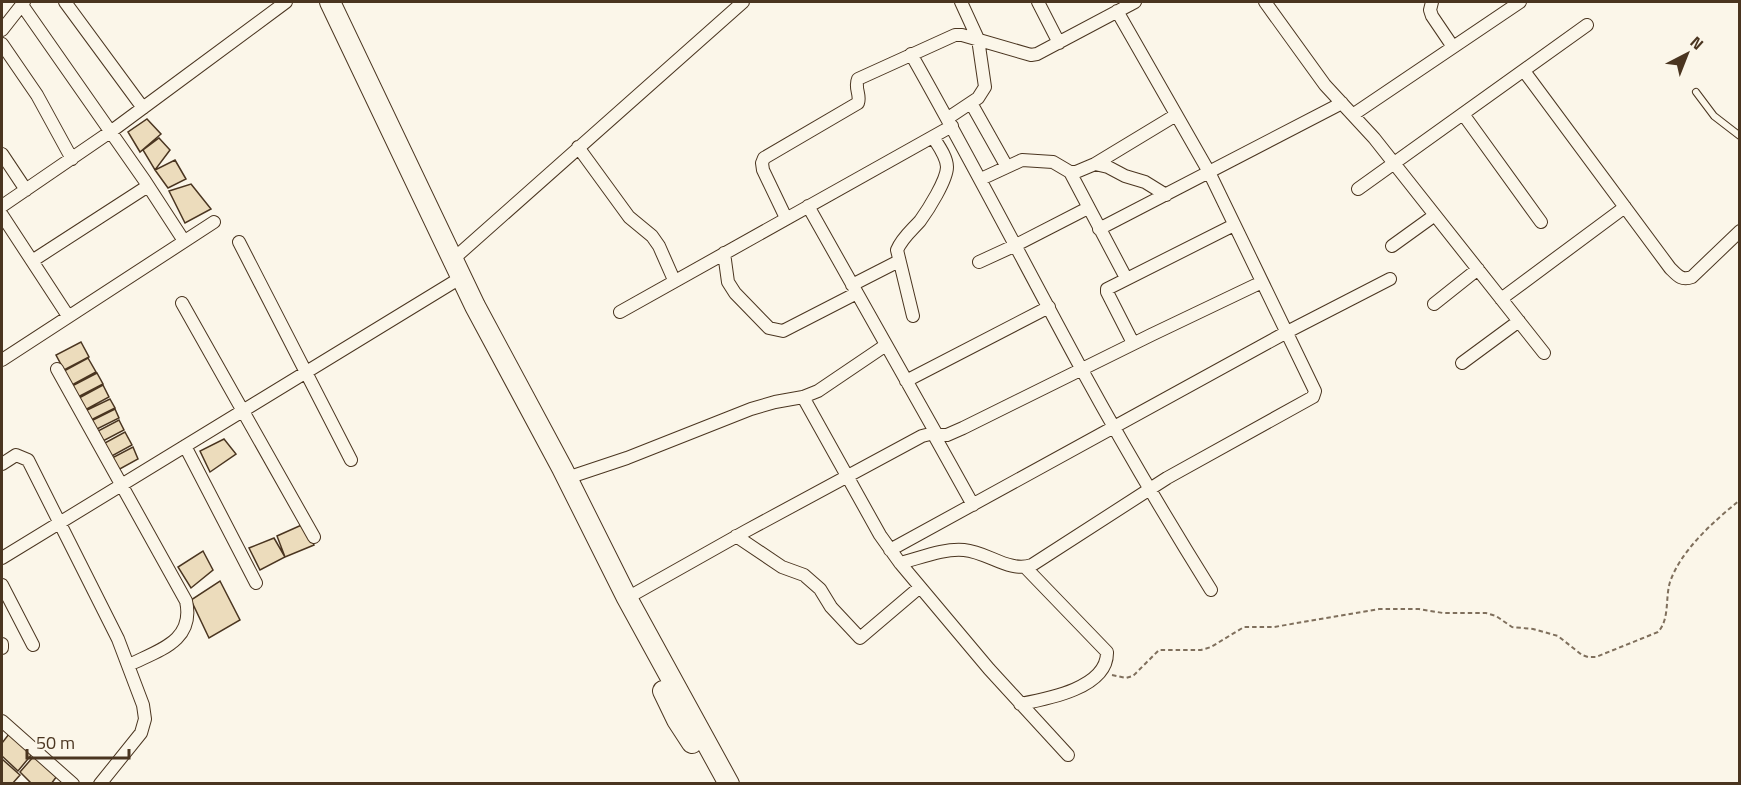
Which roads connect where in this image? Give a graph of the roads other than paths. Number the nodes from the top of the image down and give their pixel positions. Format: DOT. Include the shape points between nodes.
graph roads {
  1 [pos="64,2"];
  2 [pos="286,2"];
  3 [pos="323,2"];
  4 [pos="330,2"];
  5 [pos="743,2"];
  6 [pos="961,2"];
  7 [pos="1038,2"];
  8 [pos="1135,2"];
  9 [pos="1265,2"];
  10 [pos="1432,2"];
  11 [pos="1520,2"];
  12 [pos="23,3"];
  13 [pos="1117,11"];
  14 [pos="1587,25"];
  15 [pos="2,30"];
  16 [pos="978,39"];
  17 [pos="1059,43"];
  18 [pos="2,44"];
  19 [pos="1453,47"];
  20 [pos="911,54"];
  21 [pos="1524,71"];
  22 [pos="1696,92"];
  23 [pos="971,103"];
  24 [pos="1342,103"];
  25 [pos="143,108"];
  26 [pos="1354,114"];
  27 [pos="1462,114"];
  28 [pos="1176,116"];
  29 [pos="950,122"];
  30 [pos="110,132"];
  31 [pos="1740,136"];
  32 [pos="933,137"];
  33 [pos="578,147"];
  34 [pos="2,154"];
  35 [pos="72,159"];
  36 [pos="1394,163"];
  37 [pos="1095,164"];
  38 [pos="1007,167"];
  39 [pos="1070,172"];
  40 [pos="1209,172"];
  41 [pos="981,179"];
  42 [pos="148,186"];
  43 [pos="1358,189"];
  44 [pos="26,190"];
  45 [pos="1166,195"];
  46 [pos="2,206"];
  47 [pos="808,206"];
  48 [pos="1625,207"];
  49 [pos="1088,208"];
  50 [pos="2,215"];
  51 [pos="1435,216"];
  52 [pos="786,218"];
  53 [pos="214,222"];
  54 [pos="1540,222"];
  55 [pos="1234,225"];
  56 [pos="1099,229"];
  57 [pos="1740,231"];
  58 [pos="184,241"];
  59 [pos="239,242"];
  60 [pos="1016,245"];
  61 [pos="1392,246"];
  62 [pos="724,253"];
  63 [pos="32,261"];
  64 [pos="899,261"];
  65 [pos="979,262"];
  66 [pos="453,268"];
  67 [pos="1478,269"];
  68 [pos="1126,278"];
  69 [pos="1390,279"];
  70 [pos="674,280"];
  71 [pos="1262,282"];
  72 [pos="855,289"];
  73 [pos="1501,299"];
  74 [pos="182,303"];
  75 [pos="1434,304"];
  76 [pos="1049,307"];
  77 [pos="621,312"];
  78 [pos="68,316"];
  79 [pos="913,316"];
  80 [pos="1519,321"];
  81 [pos="1287,332"];
  82 [pos="1133,343"];
  83 [pos="886,345"];
  84 [pos="1544,352"];
  85 [pos="2,360"];
  86 [pos="1462,363"];
  87 [pos="57,369"];
  88 [pos="1082,369"];
  89 [pos="306,373"];
  90 [pos="906,381"];
  91 [pos="803,397"];
  92 [pos="242,412"];
  93 [pos="1114,428"];
  94 [pos="935,435"];
  95 [pos="185,446"];
  96 [pos="351,460"];
  97 [pos="2,464"];
  98 [pos="849,477"];
  99 [pos="567,478"];
  100 [pos="123,484"];
  101 [pos="1149,489"];
  102 [pos="973,505"];
  103 [pos="59,522"];
  104 [pos="736,536"];
  105 [pos="314,537"];
  106 [pos="890,550"];
  107 [pos="2,558"];
  108 [pos="900,563"];
  109 [pos="1025,567"];
  110 [pos="256,583"];
  111 [pos="2,585"];
  112 [pos="920,587"];
  113 [pos="1211,590"];
  114 [pos="627,598"];
  115 [pos="2,644"];
  116 [pos="33,645"];
  117 [pos="2,648"];
  118 [pos="129,665"];
  119 [pos="1020,704"];
  120 [pos="2,721"];
  121 [pos="1068,755"];
  122 [pos="73,783"];
  123 [pos="100,783"];
  124 [pos="718,783"];
  125 [pos="729,783"];
  1 -- 25 [label="street"];
  2 -- 25 [label="street"];
  3 -- 66 [label="main road"];
  4 -- 66 [label="main road"];
  5 -- 33 [label="street"];
  6 -- 16 [label="street"];
  7 -- 17 [label="street"];
  8 -- 13 [label="street"];
  9 -- 24 [label="street"];
  10 -- 19 [label="street" via="1432,16"];
  11 -- 19 [label="street"];
  12 -- 15 [label="street"];
  12 -- 30 [label="street"];
  13 -- 17 [label="street"];
  13 -- 28 [label="street"];
  14 -- 21 [label="street"];
  16 -- 17 [label="street" via="1030,55"];
  16 -- 20 [label="street" via="955,34"];
  16 -- 23 [label="street" via="985,87"];
  18 -- 35 [label="street" via="37,95"];
  19 -- 26 [label="street"];
  20 -- 29 [label="street"];
  20 -- 52 [label="street" via="858,79 858,103 764,158 763,170"];
  21 -- 27 [label="street"];
  21 -- 48 [label="street"];
  22 -- 31 [label="lane" via="1714,116"];
  23 -- 29 [label="street"];
  23 -- 38 [label="street"];
  24 -- 26 [label="street"];
  24 -- 40 [label="street"];
  25 -- 30 [label="street"];
  26 -- 36 [label="street"];
  27 -- 36 [label="street"];
  27 -- 54 [label="street"];
  28 -- 37 [label="street"];
  28 -- 40 [label="street"];
  29 -- 32 [label="street"];
  29 -- 41 [label="street"];
  30 -- 35 [label="street"];
  30 -- 42 [label="street"];
  32 -- 47 [label="street"];
  32 -- 64 [label="street" via="947,167 925,212 901,240 897,250"];
  33 -- 66 [label="street"];
  33 -- 70 [label="street" via="629,217 660,246"];
  34 -- 44 [label="street"];
  35 -- 44 [label="street"];
  36 -- 43 [label="street"];
  36 -- 51 [label="street"];
  37 -- 39 [label="street"];
  37 -- 45 [label="street" via="1145,182"];
  38 -- 39 [label="street" via="1022,160 1053,162"];
  38 -- 41 [label="street"];
  39 -- 49 [label="street"];
  40 -- 45 [label="street"];
  40 -- 55 [label="street"];
  41 -- 60 [label="street"];
  42 -- 58 [label="street"];
  42 -- 63 [label="street"];
  44 -- 46 [label="street"];
  45 -- 56 [label="street"];
  47 -- 52 [label="street"];
  47 -- 72 [label="street"];
  48 -- 57 [label="street" via="1670,268 1686,279"];
  48 -- 73 [label="street"];
  49 -- 56 [label="street"];
  49 -- 60 [label="street"];
  50 -- 63 [label="street"];
  51 -- 61 [label="street"];
  51 -- 67 [label="street"];
  52 -- 62 [label="street"];
  53 -- 58 [label="street"];
  55 -- 68 [label="street"];
  55 -- 71 [label="street"];
  56 -- 68 [label="street"];
  58 -- 78 [label="street"];
  59 -- 89 [label="street"];
  60 -- 65 [label="street"];
  60 -- 76 [label="street"];
  62 -- 70 [label="street"];
  62 -- 72 [label="street" via="735,293 776,331 783,331"];
  63 -- 78 [label="street"];
  64 -- 72 [label="street"];
  64 -- 79 [label="street"];
  66 -- 89 [label="street"];
  66 -- 99 [label="main road"];
  66 -- 124 [label="main road" via="677,720"];
  67 -- 73 [label="street"];
  67 -- 75 [label="street"];
  68 -- 82 [label="street" via="1110,286 1107,292"];
  69 -- 81 [label="street"];
  70 -- 77 [label="street"];
  71 -- 81 [label="street"];
  71 -- 82 [label="street"];
  72 -- 83 [label="street"];
  73 -- 80 [label="street"];
  74 -- 92 [label="street"];
  76 -- 88 [label="street"];
  76 -- 90 [label="street"];
  78 -- 85 [label="street"];
  80 -- 84 [label="street"];
  80 -- 86 [label="street"];
  81 -- 93 [label="street"];
  81 -- 101 [label="street" via="1315,391 1313,397"];
  82 -- 88 [label="street"];
  83 -- 90 [label="street"];
  83 -- 91 [label="street"];
  87 -- 100 [label="street"];
  88 -- 93 [label="street"];
  88 -- 94 [label="street" via="963,428"];
  89 -- 92 [label="street"];
  89 -- 96 [label="street"];
  90 -- 94 [label="street"];
  91 -- 98 [label="street"];
  91 -- 99 [label="street" via="751,409"];
  92 -- 95 [label="street"];
  92 -- 105 [label="street"];
  93 -- 101 [label="street"];
  93 -- 102 [label="street"];
  94 -- 98 [label="street" via="922,436"];
  94 -- 102 [label="street"];
  95 -- 100 [label="street"];
  95 -- 110 [label="street"];
  97 -- 103 [label="street" via="16,455 28,460"];
  98 -- 104 [label="street"];
  98 -- 106 [label="street"];
  99 -- 114 [label="main road"];
  100 -- 103 [label="street"];
  100 -- 118 [label="street" via="188,610 183,633"];
  101 -- 109 [label="street"];
  101 -- 113 [label="street"];
  102 -- 106 [label="street"];
  103 -- 107 [label="street"];
  103 -- 118 [label="street"];
  104 -- 112 [label="street" via="782,567 804,575 860,638"];
  104 -- 114 [label="street"];
  106 -- 108 [label="street"];
  108 -- 109 [label="street" via="963,550 985,554 1015,568"];
  108 -- 112 [label="street"];
  109 -- 119 [label="street" via="1107,652 1107,662 1099,673 1071,692"];
  111 -- 116 [label="street"];
  112 -- 119 [label="street"];
  114 -- 125 [label="main road"];
  115 -- 117 [label="street"];
  118 -- 123 [label="street" via="145,718 141,733"];
  119 -- 121 [label="street"];
  120 -- 122 [label="street"];
}
